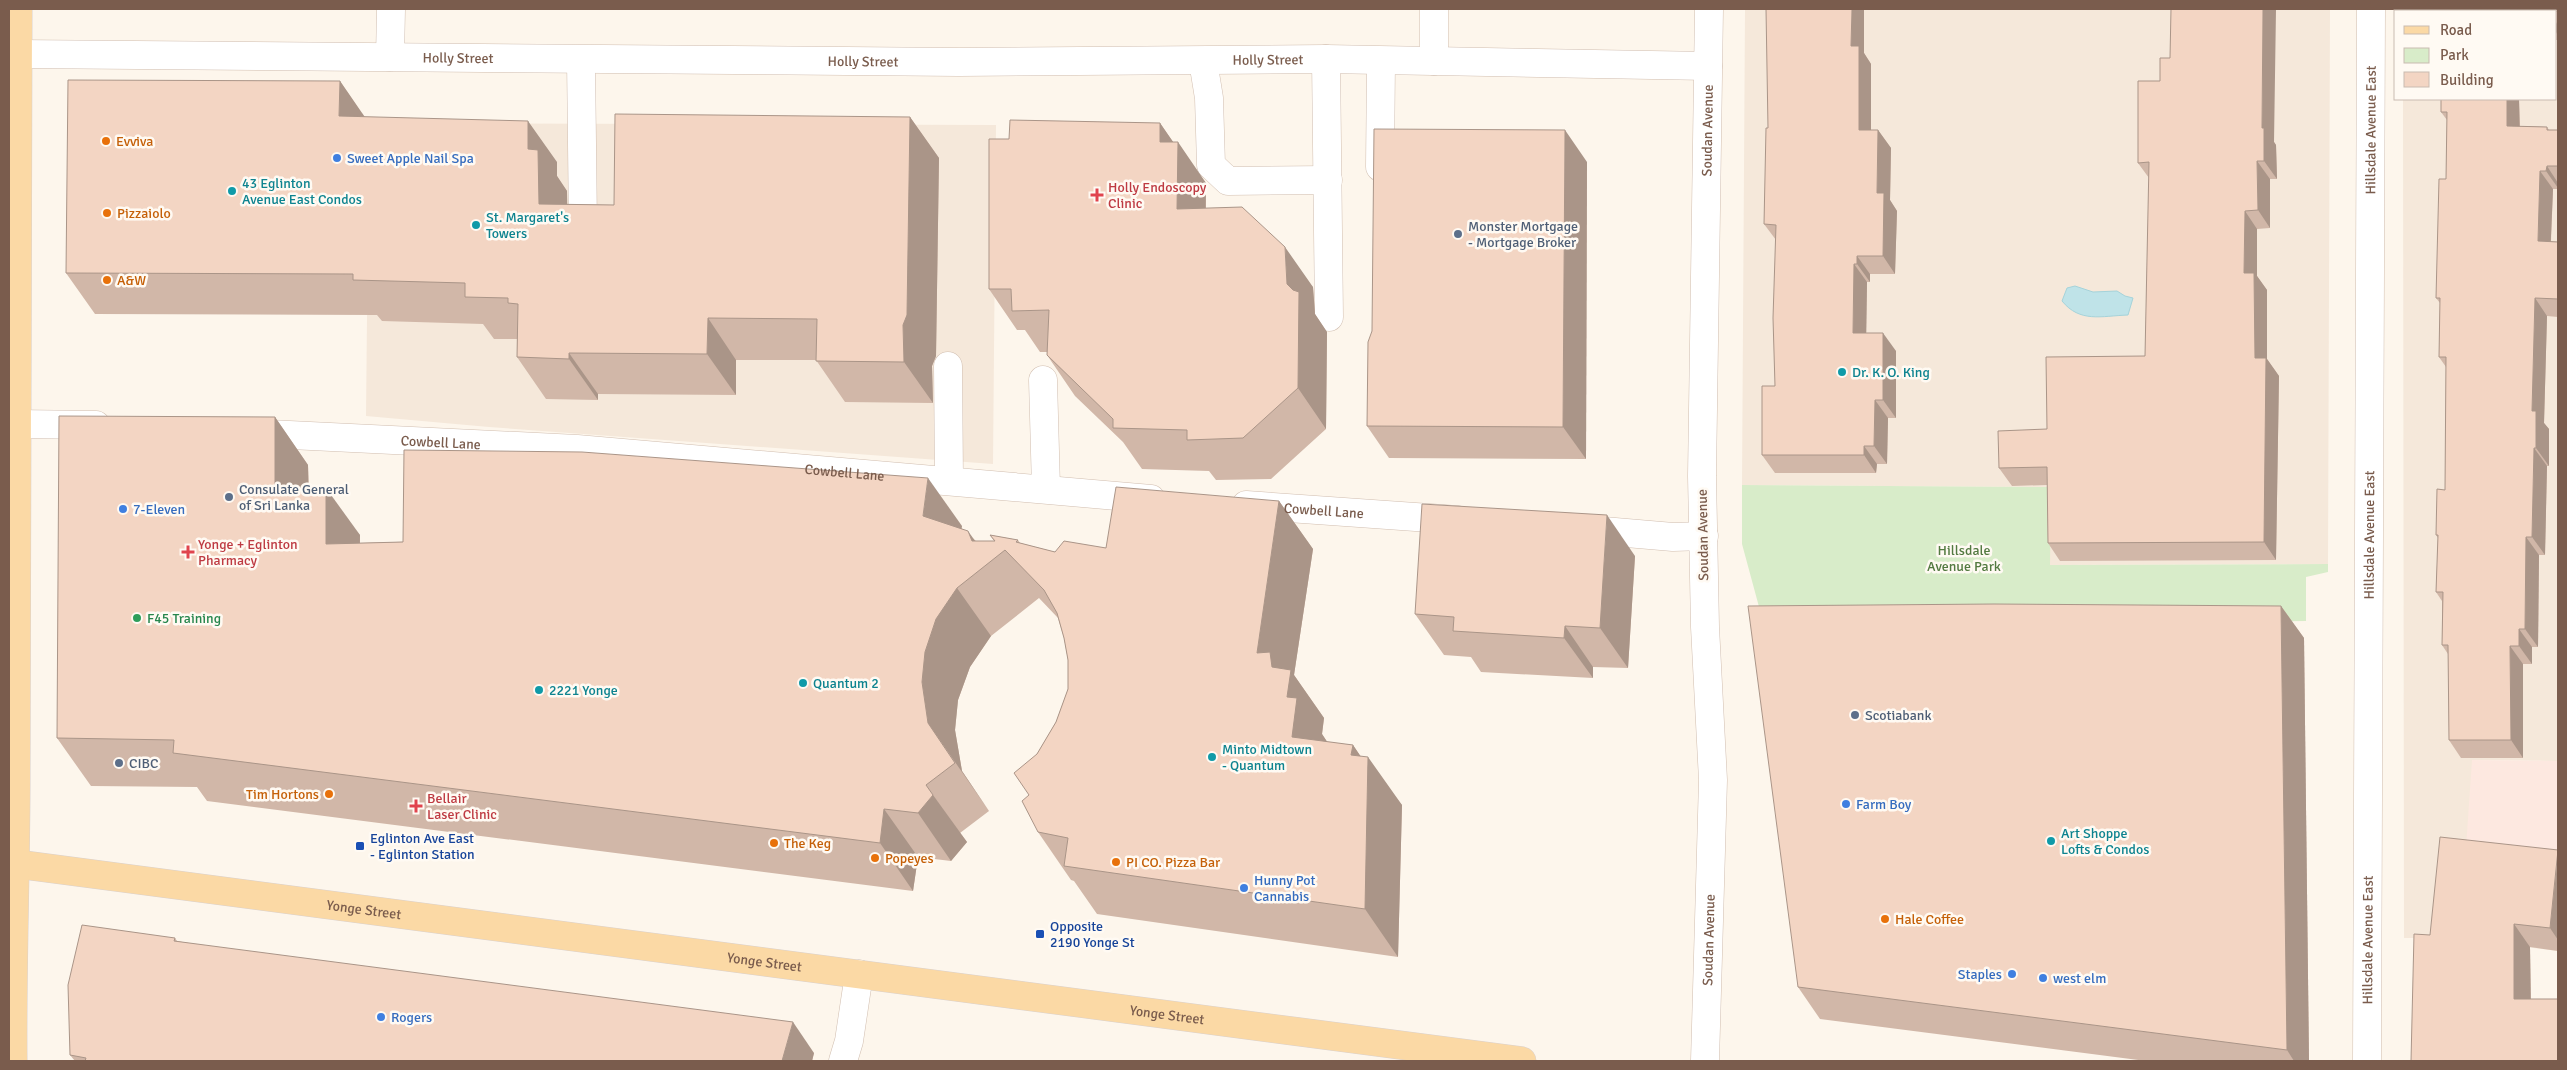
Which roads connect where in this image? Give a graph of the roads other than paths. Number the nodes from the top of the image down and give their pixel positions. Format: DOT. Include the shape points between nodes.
graph roads {
  1 [pos="18,9"];
  2 [pos="390,9"];
  3 [pos="1434,9"];
  4 [pos="1709,9"];
  5 [pos="2371,9"];
  6 [pos="17,54"];
  7 [pos="390,57"];
  8 [pos="1326,59"];
  9 [pos="581,60"];
  10 [pos="1203,61"];
  11 [pos="1381,61"];
  12 [pos="1434,61"];
  13 [pos="1708,66"];
  14 [pos="1328,180"];
  15 [pos="1380,193"];
  16 [pos="583,228"];
  17 [pos="1329,317"];
  18 [pos="948,366"];
  19 [pos="1043,380"];
  20 [pos="15,424"];
  21 [pos="120,427"];
  22 [pos="229,432"];
  23 [pos="949,480"];
  24 [pos="1046,488"];
  25 [pos="1173,500"];
  26 [pos="1221,503"];
  27 [pos="1485,522"];
  28 [pos="1555,527"];
  29 [pos="1704,536"];
  30 [pos="12,864"];
  31 [pos="859,974"];
  32 [pos="13,1061"];
  33 [pos="843,1061"];
  34 [pos="1522,1061"];
  35 [pos="1705,1061"];
  36 [pos="2367,1061"];
  1 -- 6 [label="main road"];
  2 -- 7 [label="street"];
  3 -- 12 [label="street"];
  4 -- 13 [label="street, Soudan Avenue"];
  5 -- 36 [label="street, Hillsdale Avenue East"];
  6 -- 7 [label="street, Holly Street"];
  6 -- 20 [label="main road"];
  7 -- 9 [label="street, Holly Street"];
  8 -- 10 [label="street, Holly Street"];
  8 -- 11 [label="street, Holly Street"];
  8 -- 14 [label="street"];
  9 -- 10 [label="street, Holly Street"];
  9 -- 16 [label="street"];
  10 -- 14 [label="street" via="1209,98 1211,165 1228,181"];
  11 -- 12 [label="street, Holly Street"];
  11 -- 15 [label="street"];
  12 -- 13 [label="street, Holly Street"];
  13 -- 29 [label="street, Soudan Avenue" via="1702,476"];
  14 -- 17 [label="street"];
  18 -- 23 [label="street"];
  19 -- 24 [label="street"];
  20 -- 21 [label="street"];
  20 -- 30 [label="main road"];
  22 -- 23 [label="street, Cowbell Lane" via="577,449"];
  23 -- 24 [label="street, Cowbell Lane"];
  24 -- 25 [label="street, Cowbell Lane"];
  26 -- 27 [label="street, Cowbell Lane"];
  28 -- 29 [label="street" via="1674,537"];
  29 -- 35 [label="street, Soudan Avenue" via="1704,627 1713,780"];
  30 -- 31 [label="main road, Yonge Street"];
  30 -- 32 [label="main road"];
  31 -- 33 [label="street"];
  31 -- 34 [label="main road, Yonge Street"];
}
